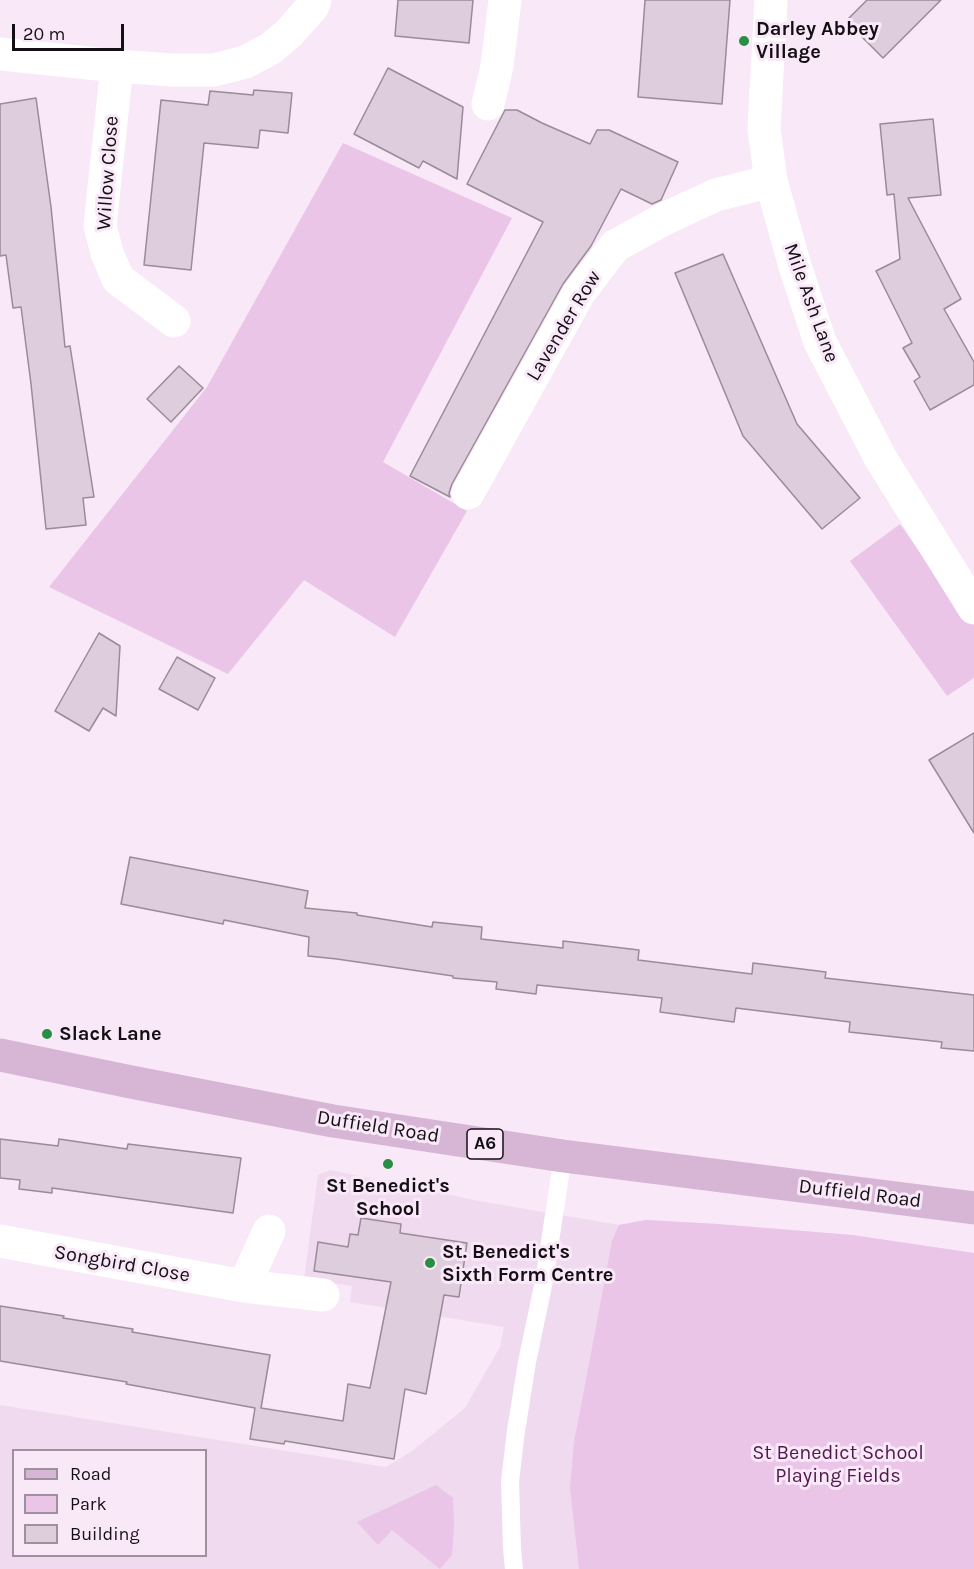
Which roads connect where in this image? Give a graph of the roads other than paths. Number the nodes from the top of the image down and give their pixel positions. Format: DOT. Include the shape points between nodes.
graph roads {
  1 [pos="315,0"];
  2 [pos="505,0"];
  3 [pos="771,0"];
  4 [pos="0,54"];
  5 [pos="117,66"];
  6 [pos="488,104"];
  7 [pos="771,181"];
  8 [pos="174,321"];
  9 [pos="468,493"];
  10 [pos="974,608"];
  11 [pos="0,1055"];
  12 [pos="563,1156"];
  13 [pos="974,1208"];
  14 [pos="269,1231"];
  15 [pos="0,1241"];
  16 [pos="244,1286"];
  17 [pos="323,1295"];
  18 [pos="514,1569"];
  1 -- 5 [label="street" via="289,33 245,62 214,70"];
  2 -- 6 [label="street"];
  3 -- 7 [label="street, Mile Ash Lane" via="764,129"];
  4 -- 5 [label="street"];
  5 -- 8 [label="street, Willow Close" via="100,226 118,279"];
  7 -- 9 [label="street, Lavender Row" via="716,195 615,246 579,292"];
  7 -- 10 [label="street, Mile Ash Lane" via="820,342 881,459"];
  11 -- 12 [label="main road, Duffield Road / A6" via="333,1121"];
  12 -- 13 [label="main road, Duffield Road / A6"];
  12 -- 18 [label="lane" via="510,1481"];
  14 -- 16 [label="street"];
  15 -- 16 [label="street, Songbird Close"];
  16 -- 17 [label="street, Songbird Close"];
}
